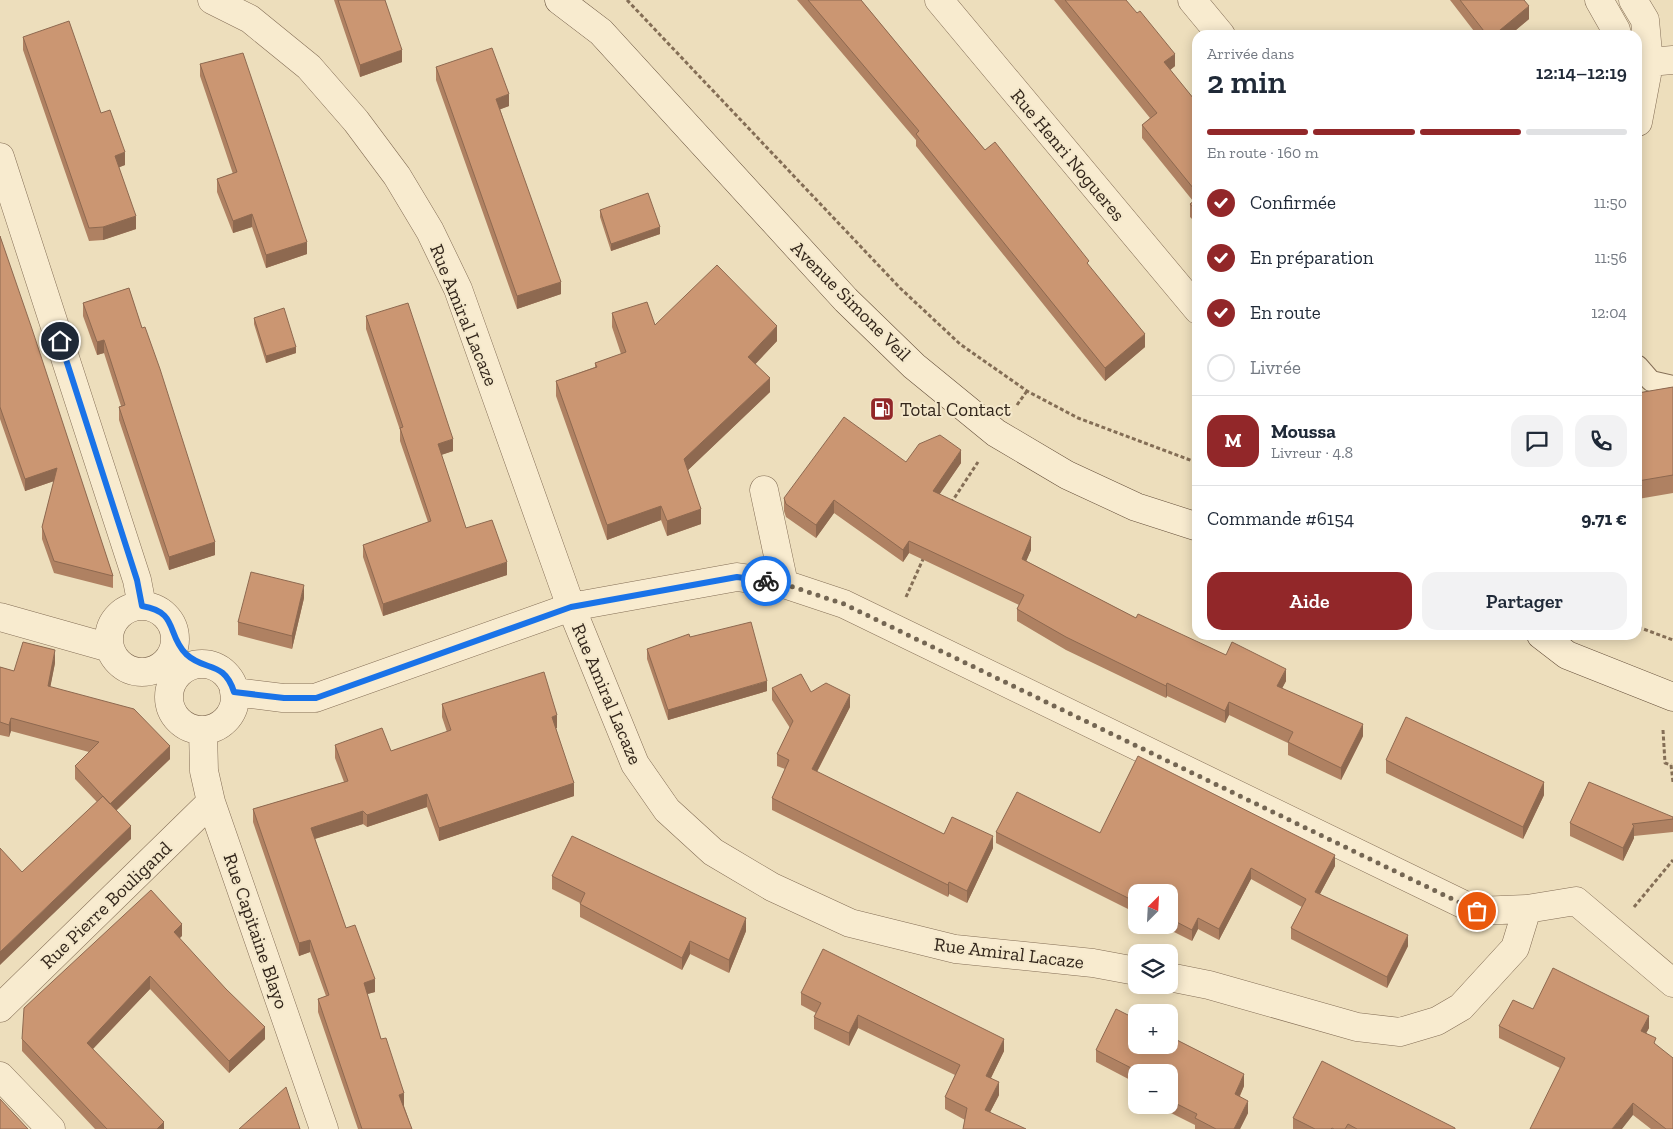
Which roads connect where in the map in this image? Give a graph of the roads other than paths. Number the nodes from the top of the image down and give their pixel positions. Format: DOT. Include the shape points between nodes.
graph roads {
  1 [pos="212,0"];
  2 [pos="559,0"];
  3 [pos="939,0"];
  4 [pos="1192,0"];
  5 [pos="1599,0"];
  6 [pos="1633,0"];
  7 [pos="1217,30"];
  8 [pos="1616,30"];
  9 [pos="1653,62"];
  10 [pos="1642,106"];
  11 [pos="0,157"];
  12 [pos="1192,303"];
  13 [pos="1642,371"];
  14 [pos="1673,386"];
  15 [pos="764,490"];
  16 [pos="1192,525"];
  17 [pos="784,584"];
  18 [pos="142,606"];
  19 [pos="571,607"];
  20 [pos="0,617"];
  21 [pos="175,636"];
  22 [pos="1548,640"];
  23 [pos="110,648"];
  24 [pos="200,664"];
  25 [pos="141,672"];
  26 [pos="234,692"];
  27 [pos="169,697"];
  28 [pos="1673,697"];
  29 [pos="203,730"];
  30 [pos="211,802"];
  31 [pos="1527,909"];
  32 [pos="1128,970"];
  33 [pos="1178,979"];
  34 [pos="1673,983"];
  35 [pos="0,1008"];
  36 [pos="0,1076"];
  37 [pos="51,1129"];
  38 [pos="324,1129"];
  1 -- 19 [label="street, Rue Amiral Lacaze" via="250,19 309,67 356,121 397,176 425,223 458,289"];
  2 -- 16 [label="street, Avenue Simone Veil" via="600,32 846,300 914,366 996,433 1067,475 1136,507"];
  3 -- 12 [label="street, Rue Henri Nogueres"];
  4 -- 7 [label="street"];
  5 -- 8 [label="street"];
  6 -- 9 [label="street" via="1645,20"];
  9 -- 10 [label="street"];
  11 -- 18 [label="street" via="137,580"];
  13 -- 14 [label="lane" via="1651,381"];
  15 -- 17 [label="street"];
  17 -- 19 [label="street" via="737,577"];
  17 -- 31 [label="street" via="844,604 1477,911"];
  18 -- 21 [label="street" via="161,612 168,618"];
  18 -- 23 [label="street" via="120,614 109,635"];
  19 -- 26 [label="street" via="316,698"];
  19 -- 32 [label="street, Rue Amiral Lacaze" via="634,764 667,810 713,852 772,887 850,923 955,949"];
  20 -- 23 [label="street"];
  21 -- 24 [label="street" via="185,653"];
  21 -- 25 [label="street" via="175,647 162,666"];
  22 -- 28 [label="street" via="1567,655"];
  23 -- 25 [label="street" via="121,665"];
  24 -- 26 [label="street" via="222,671"];
  24 -- 27 [label="street" via="178,674 171,685"];
  25 -- 27 [label="street" via="158,683"];
  26 -- 29 [label="street" via="232,708 224,722"];
  27 -- 29 [label="street" via="176,717 183,724"];
  29 -- 30 [label="street, Rue Capitaine Blayo" via="204,771"];
  30 -- 35 [label="street, Rue Pierre Bouligand"];
  30 -- 38 [label="street, Rue Capitaine Blayo"];
  31 -- 33 [label="street" via="1515,948 1461,1006 1437,1021 1400,1032 1357,1027 1244,994"];
  31 -- 34 [label="street" via="1576,901"];
  36 -- 37 [label="street"];
}
